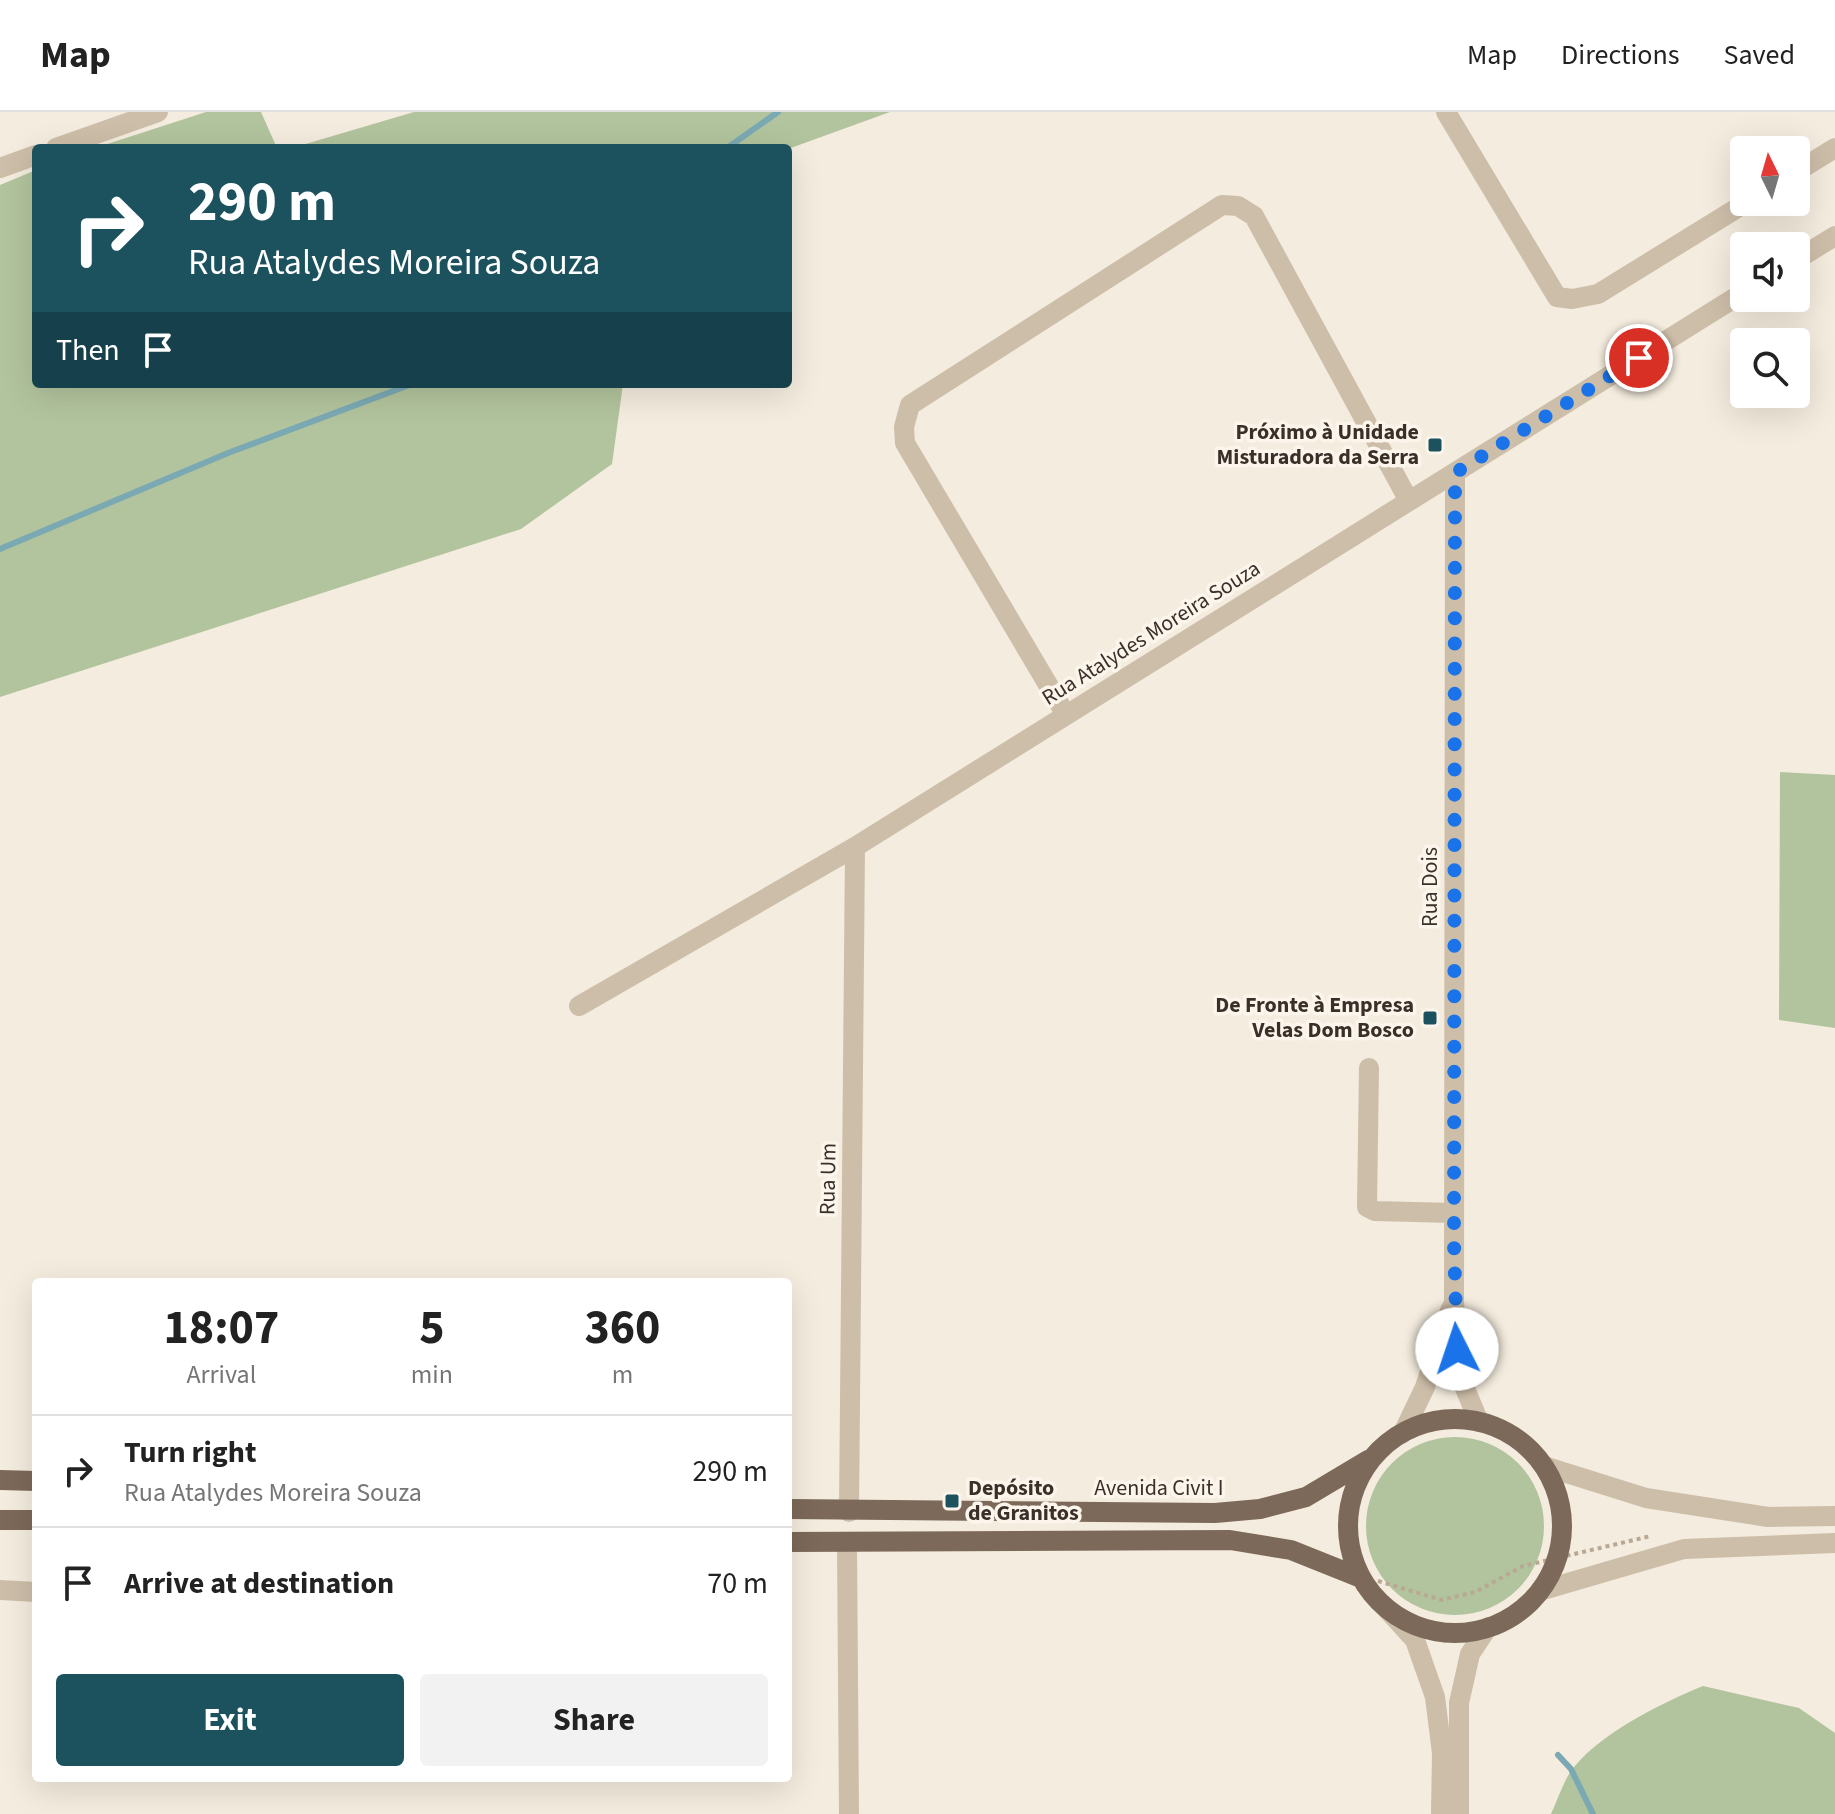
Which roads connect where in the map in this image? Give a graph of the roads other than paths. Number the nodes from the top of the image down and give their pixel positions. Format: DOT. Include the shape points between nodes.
graph roads {
  1 [pos="158,112"];
  2 [pos="1446,112"];
  3 [pos="123,118"];
  4 [pos="65,144"];
  5 [pos="1835,148"];
  6 [pos="32,156"];
  7 [pos="1810,163"];
  8 [pos="0,168"];
  9 [pos="1730,212"];
  10 [pos="1835,236"];
  11 [pos="1810,251"];
  12 [pos="1730,301"];
  13 [pos="1455,473"];
  14 [pos="1409,501"];
  15 [pos="1066,715"];
  16 [pos="855,847"];
  17 [pos="579,1006"];
  18 [pos="1369,1068"];
  19 [pos="1454,1213"];
  20 [pos="1454,1301"];
  21 [pos="1479,1422"];
  22 [pos="1403,1433"];
  23 [pos="1374,1456"];
  24 [pos="1544,1466"];
  25 [pos="0,1480"];
  26 [pos="32,1481"];
  27 [pos="792,1509"];
  28 [pos="849,1512"];
  29 [pos="1835,1516"];
  30 [pos="0,1520"];
  31 [pos="32,1520"];
  32 [pos="792,1542"];
  33 [pos="847,1543"];
  34 [pos="1835,1543"];
  35 [pos="1361,1578"];
  36 [pos="0,1590"];
  37 [pos="1540,1591"];
  38 [pos="32,1592"];
  39 [pos="1385,1607"];
  40 [pos="1488,1627"];
  41 [pos="849,1814"];
  42 [pos="1441,1814"];
  43 [pos="1459,1814"];
  1 -- 3 [label="street"];
  2 -- 9 [label="street" via="1557,297 1598,294"];
  3 -- 4 [label="street"];
  5 -- 7 [label="street"];
  6 -- 8 [label="street"];
  10 -- 11 [label="street"];
  12 -- 13 [label="street, Rua Atalydes Moreira Souza"];
  13 -- 14 [label="street, Rua Atalydes Moreira Souza"];
  13 -- 19 [label="street, Rua Dois"];
  14 -- 15 [label="street, Rua Atalydes Moreira Souza"];
  14 -- 15 [label="street" via="1254,216 1238,206 1222,205 910,405 905,443"];
  15 -- 16 [label="street, Rua Atalydes Moreira Souza"];
  16 -- 17 [label="street, Rua Atalydes Moreira Souza"];
  16 -- 28 [label="street, Rua Um"];
  18 -- 19 [label="street" via="1367,1207"];
  19 -- 20 [label="street, Rua Dois"];
  20 -- 21 [label="street, Rua Dois" via="1459,1374"];
  20 -- 22 [label="street, Rua Dois"];
  21 -- 22 [label="main road" via="1448,1419"];
  21 -- 24 [label="main road" via="1516,1438"];
  22 -- 23 [label="main road"];
  23 -- 28 [label="main road, Avenida Civit I" via="1306,1497 1260,1509"];
  23 -- 35 [label="main road" via="1356,1484 1348,1515 1350,1548"];
  24 -- 29 [label="street" via="1646,1498 1768,1517"];
  24 -- 37 [label="main road" via="1557,1493 1562,1522 1555,1565"];
  25 -- 26 [label="main road"];
  27 -- 28 [label="main road, Avenida Civit I"];
  30 -- 31 [label="main road"];
  32 -- 33 [label="main road"];
  33 -- 35 [label="main road" via="1230,1540 1291,1550"];
  33 -- 41 [label="street"];
  34 -- 37 [label="street" via="1684,1549"];
  35 -- 39 [label="main road"];
  36 -- 38 [label="street"];
  37 -- 40 [label="main road" via="1517,1613"];
  39 -- 40 [label="main road" via="1434,1630"];
  39 -- 42 [label="street" via="1415,1640 1435,1697 1442,1753"];
  40 -- 43 [label="street" via="1470,1654 1459,1703"];
}
